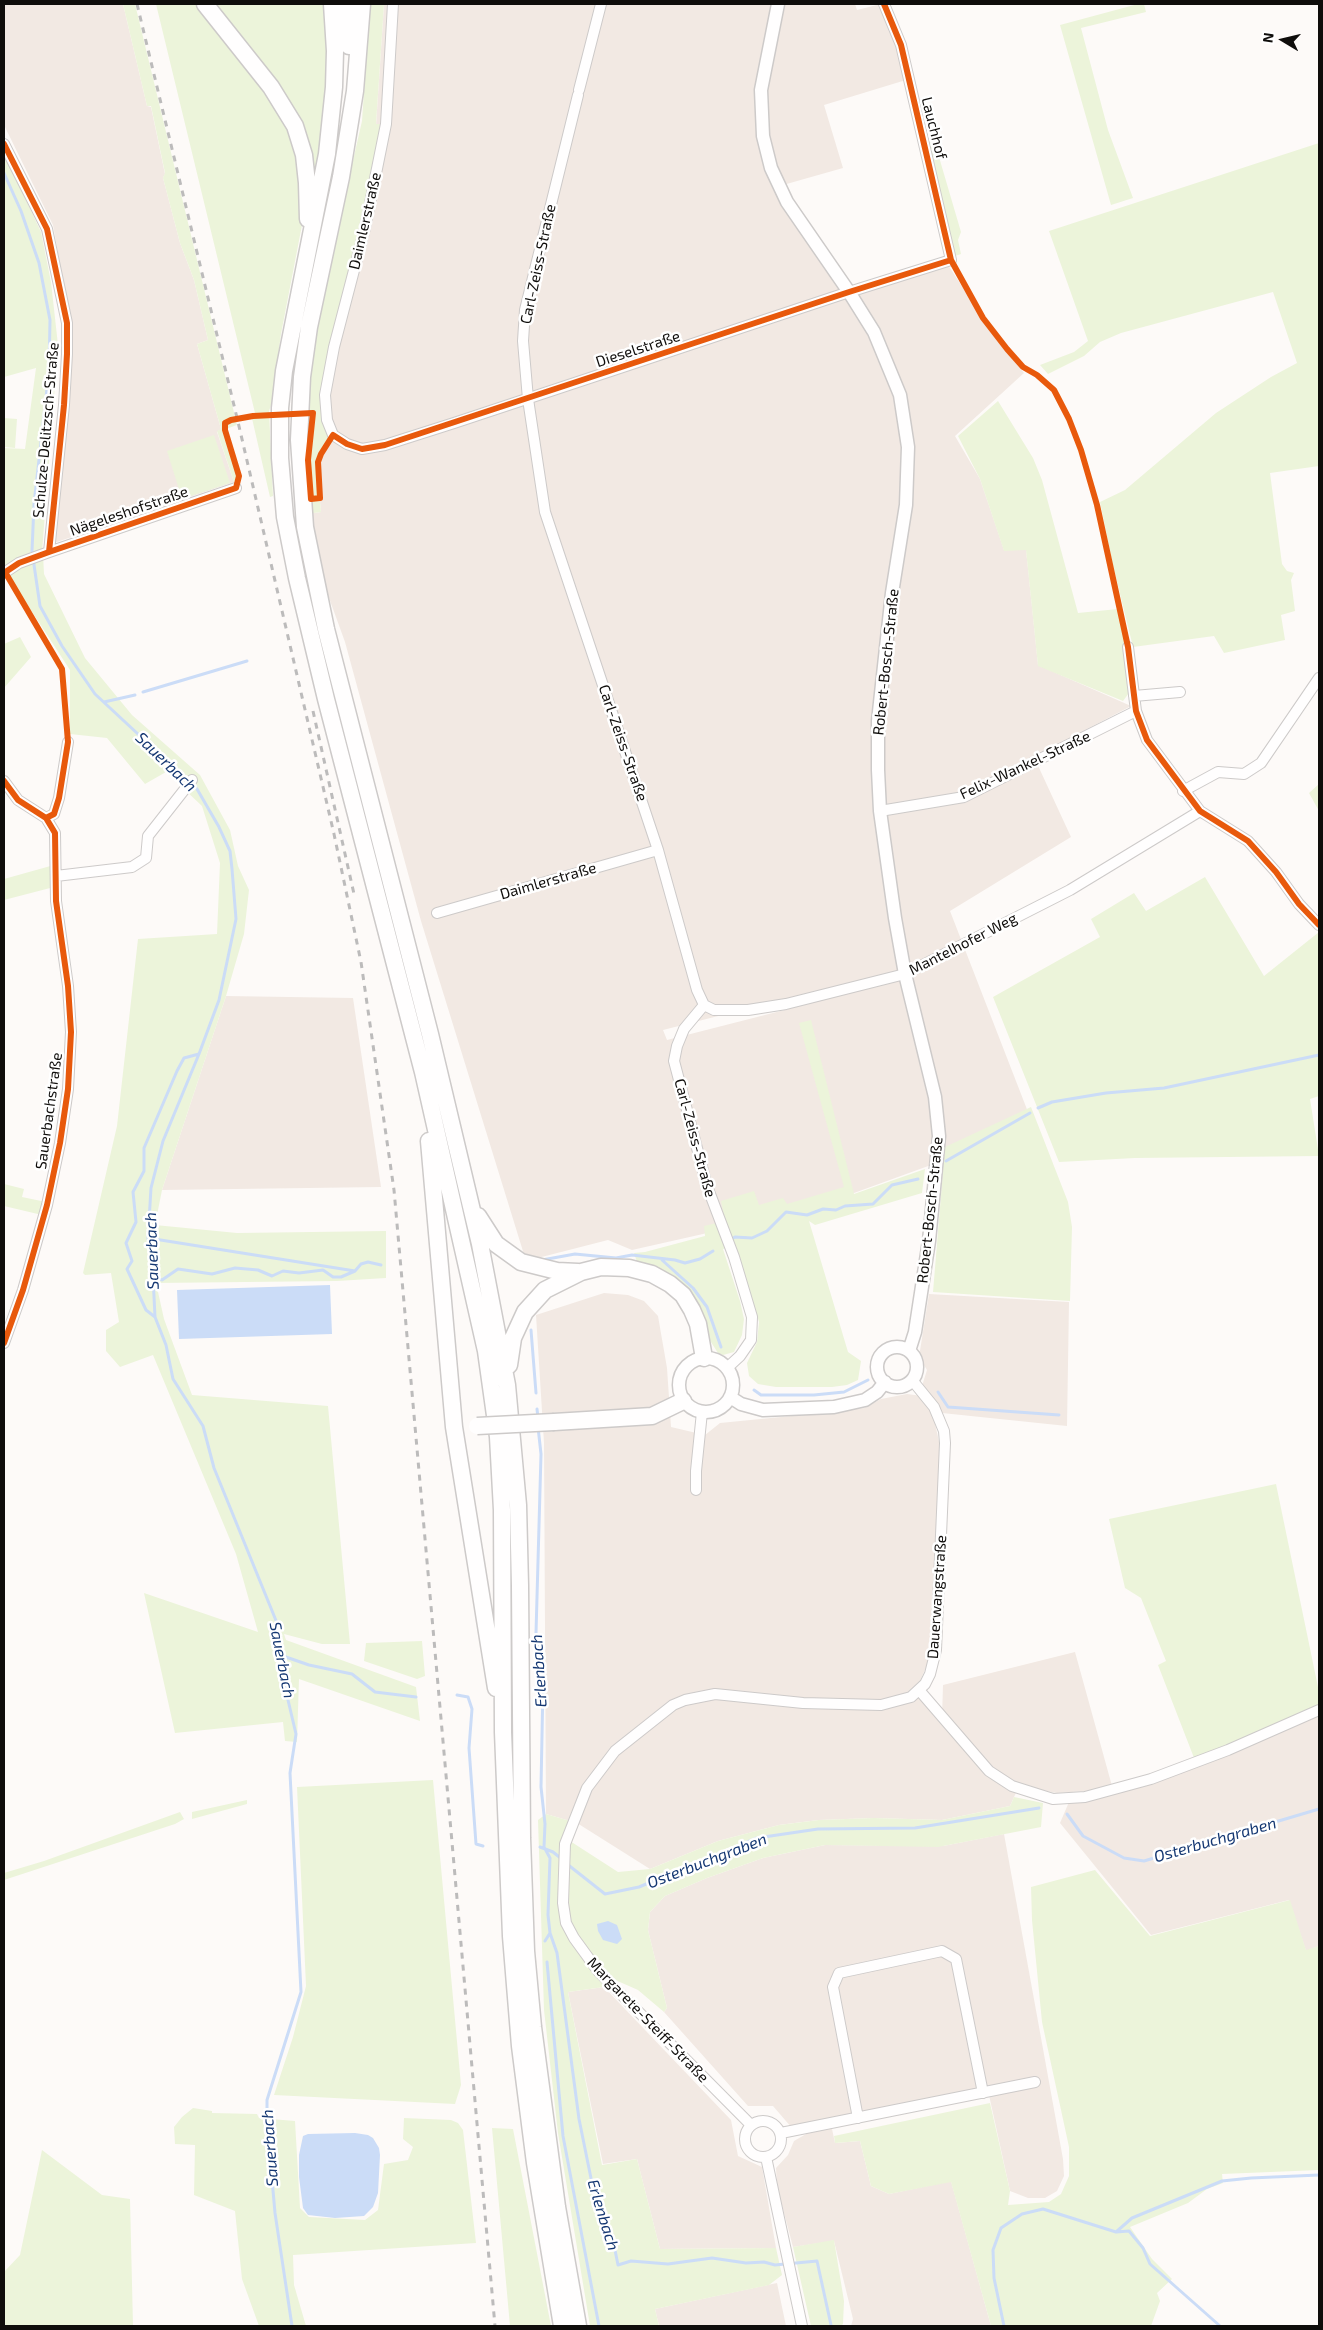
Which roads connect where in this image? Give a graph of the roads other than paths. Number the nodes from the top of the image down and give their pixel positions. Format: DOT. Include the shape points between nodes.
graph roads {
  1 [pos="205,4"];
  2 [pos="332,4"];
  3 [pos="346,4"];
  4 [pos="362,4"];
  5 [pos="393,4"];
  6 [pos="601,4"];
  7 [pos="778,4"];
  8 [pos="884,4"];
  9 [pos="350,116"];
  10 [pos="4,144"];
  11 [pos="951,260"];
  12 [pos="304,269"];
  13 [pos="849,292"];
  14 [pos="528,399"];
  15 [pos="333,435"];
  16 [pos="236,488"];
  17 [pos="46,553"];
  18 [pos="4,572"];
  19 [pos="1128,647"];
  20 [pos="1319,678"];
  21 [pos="1180,692"];
  22 [pos="1134,696"];
  23 [pos="1136,711"];
  24 [pos="68,742"];
  25 [pos="4,781"];
  26 [pos="190,783"];
  27 [pos="1183,791"];
  28 [pos="880,811"];
  29 [pos="1200,811"];
  30 [pos="46,818"];
  31 [pos="658,850"];
  32 [pos="56,876"];
  33 [pos="437,913"];
  34 [pos="1319,925"];
  35 [pos="905,974"];
  36 [pos="704,1005"];
  37 [pos="423,1072"];
  38 [pos="464,1180"];
  39 [pos="581,1272"];
  40 [pos="4,1343"];
  41 [pos="908,1351"];
  42 [pos="704,1358"];
  43 [pos="727,1368"];
  44 [pos="912,1380"];
  45 [pos="885,1382"];
  46 [pos="507,1385"];
  47 [pos="730,1397"];
  48 [pos="683,1400"];
  49 [pos="702,1412"];
  50 [pos="454,1427"];
  51 [pos="696,1490"];
  52 [pos="919,1690"];
  53 [pos="1319,1710"];
  54 [pos="503,1732"];
  55 [pos="1035,2082"];
  56 [pos="983,2093"];
  57 [pos="858,2118"];
  58 [pos="751,2125"];
  59 [pos="781,2133"];
  60 [pos="766,2157"];
  61 [pos="562,2326"];
  62 [pos="578,2326"];
  63 [pos="802,2326"];
  1 -- 12 [label="highway" via="271,87 295,126 304,155 307,183"];
  2 -- 12 [label="highway" via="335,52 332,118 321,193"];
  3 -- 9 [label="highway"];
  4 -- 9 [label="highway"];
  5 -- 15 [label="street, Daimlerstraße" via="386,124 325,395 327,420"];
  6 -- 14 [label="street, Carl-Zeiss-Straße" via="525,310 523,341"];
  7 -- 13 [label="street, Robert-Bosch-Straße" via="761,90 763,136 769,160 787,202"];
  8 -- 11 [label="street, Lauchhof" via="901,45"];
  9 -- 38 [label="highway" via="302,376 299,440 305,527 326,629"];
  10 -- 17 [label="street, Schulze-Delitzsch-Straße" via="47,229 67,323 64,405"];
  11 -- 13 [label="street, Dieselstraße"];
  12 -- 37 [label="highway" via="280,408 285,517 329,708"];
  13 -- 14 [label="street, Dieselstraße"];
  13 -- 28 [label="street, Robert-Bosch-Straße" via="874,332 900,395 908,447 906,505 878,721"];
  14 -- 15 [label="street, Dieselstraße" via="386,445 362,449"];
  14 -- 31 [label="street, Carl-Zeiss-Straße" via="545,512"];
  16 -- 17 [label="street, Nägeleshofstraße"];
  17 -- 18 [label="street, Nägeleshofstraße"];
  19 -- 22 [label="street"];
  20 -- 27 [label="street" via="1261,763 1244,774 1218,772"];
  21 -- 22 [label="street"];
  22 -- 23 [label="street"];
  23 -- 27 [label="street" via="1147,740"];
  23 -- 28 [label="street, Felix-Wankel-Straße" via="964,797"];
  24 -- 30 [label="street" via="59,798 54,814"];
  25 -- 30 [label="street" via="18,800"];
  26 -- 32 [label="street" via="148,836 146,858 132,866"];
  27 -- 29 [label="street"];
  28 -- 35 [label="street, Robert-Bosch-Straße"];
  29 -- 34 [label="street" via="1248,840"];
  29 -- 35 [label="street, Mantelhofer Weg" via="1070,890"];
  30 -- 32 [label="street, Sauerbachstraße" via="55,833"];
  31 -- 33 [label="street, Daimlerstraße"];
  31 -- 36 [label="street, Carl-Zeiss-Straße"];
  32 -- 40 [label="street, Sauerbachstraße" via="71,1032 68,1089 47,1205"];
  35 -- 36 [label="street, Mantelhofer Weg" via="786,1004 748,1010 714,1010"];
  35 -- 41 [label="street, Robert-Bosch-Straße" via="935,1097 939,1136 929,1241 915,1332"];
  36 -- 43 [label="street, Carl-Zeiss-Straße" via="684,1029 674,1061 707,1186 752,1317 751,1340"];
  37 -- 50 [label="highway"];
  37 -- 54 [label="highway" via="486,1351 498,1437 504,1622"];
  38 -- 39 [label="highway" via="482,1223 496,1244 511,1256 536,1267"];
  38 -- 46 [label="highway" via="488,1280"];
  39 -- 42 [label="highway" via="600,1267 629,1268 652,1274 670,1284 683,1295 692,1310 702,1338"];
  39 -- 46 [label="highway" via="545,1290 525,1312 512,1338"];
  41 -- 44 [label="street" via="917,1365"];
  41 -- 45 [label="street" via="889,1348 880,1357 878,1371"];
  42 -- 43 [label="street"];
  42 -- 48 [label="street" via="690,1363 680,1375"];
  43 -- 47 [label="street" via="733,1382"];
  44 -- 45 [label="street" via="901,1386"];
  44 -- 52 [label="street, Dauerwangstraße" via="934,1407 945,1443 936,1650 930,1674"];
  45 -- 47 [label="street" via="865,1400 834,1408 763,1410 740,1404"];
  46 -- 62 [label="highway" via="518,1514 526,1951 557,2207"];
  47 -- 49 [label="street" via="718,1409"];
  48 -- 49 [label="street" via="694,1410"];
  48 -- 50 [label="highway, bridge" via="652,1416"];
  49 -- 51 [label="street"];
  50 -- 54 [label="highway"];
  52 -- 53 [label="street" via="989,1771 1012,1786 1053,1799 1085,1797 1151,1779 1202,1761"];
  52 -- 58 [label="street, Margarete-Steiff-Straße" via="902,1701 881,1705 803,1703 715,1694 701,1695 673,1705 615,1751 587,1788 565,1844 563,1903 566,1923 574,1938 598,1971"];
  54 -- 61 [label="highway" via="508,1880 520,2046 535,2163"];
  55 -- 56 [label="street"];
  56 -- 57 [label="street"];
  56 -- 57 [label="street" via="956,1960 942,1951 839,1973 833,1987"];
  57 -- 59 [label="street"];
  58 -- 59 [label="street" via="764,2120"];
  58 -- 60 [label="street" via="745,2137 746,2145 754,2155"];
  59 -- 60 [label="street" via="779,2148"];
  60 -- 63 [label="street"];
}
